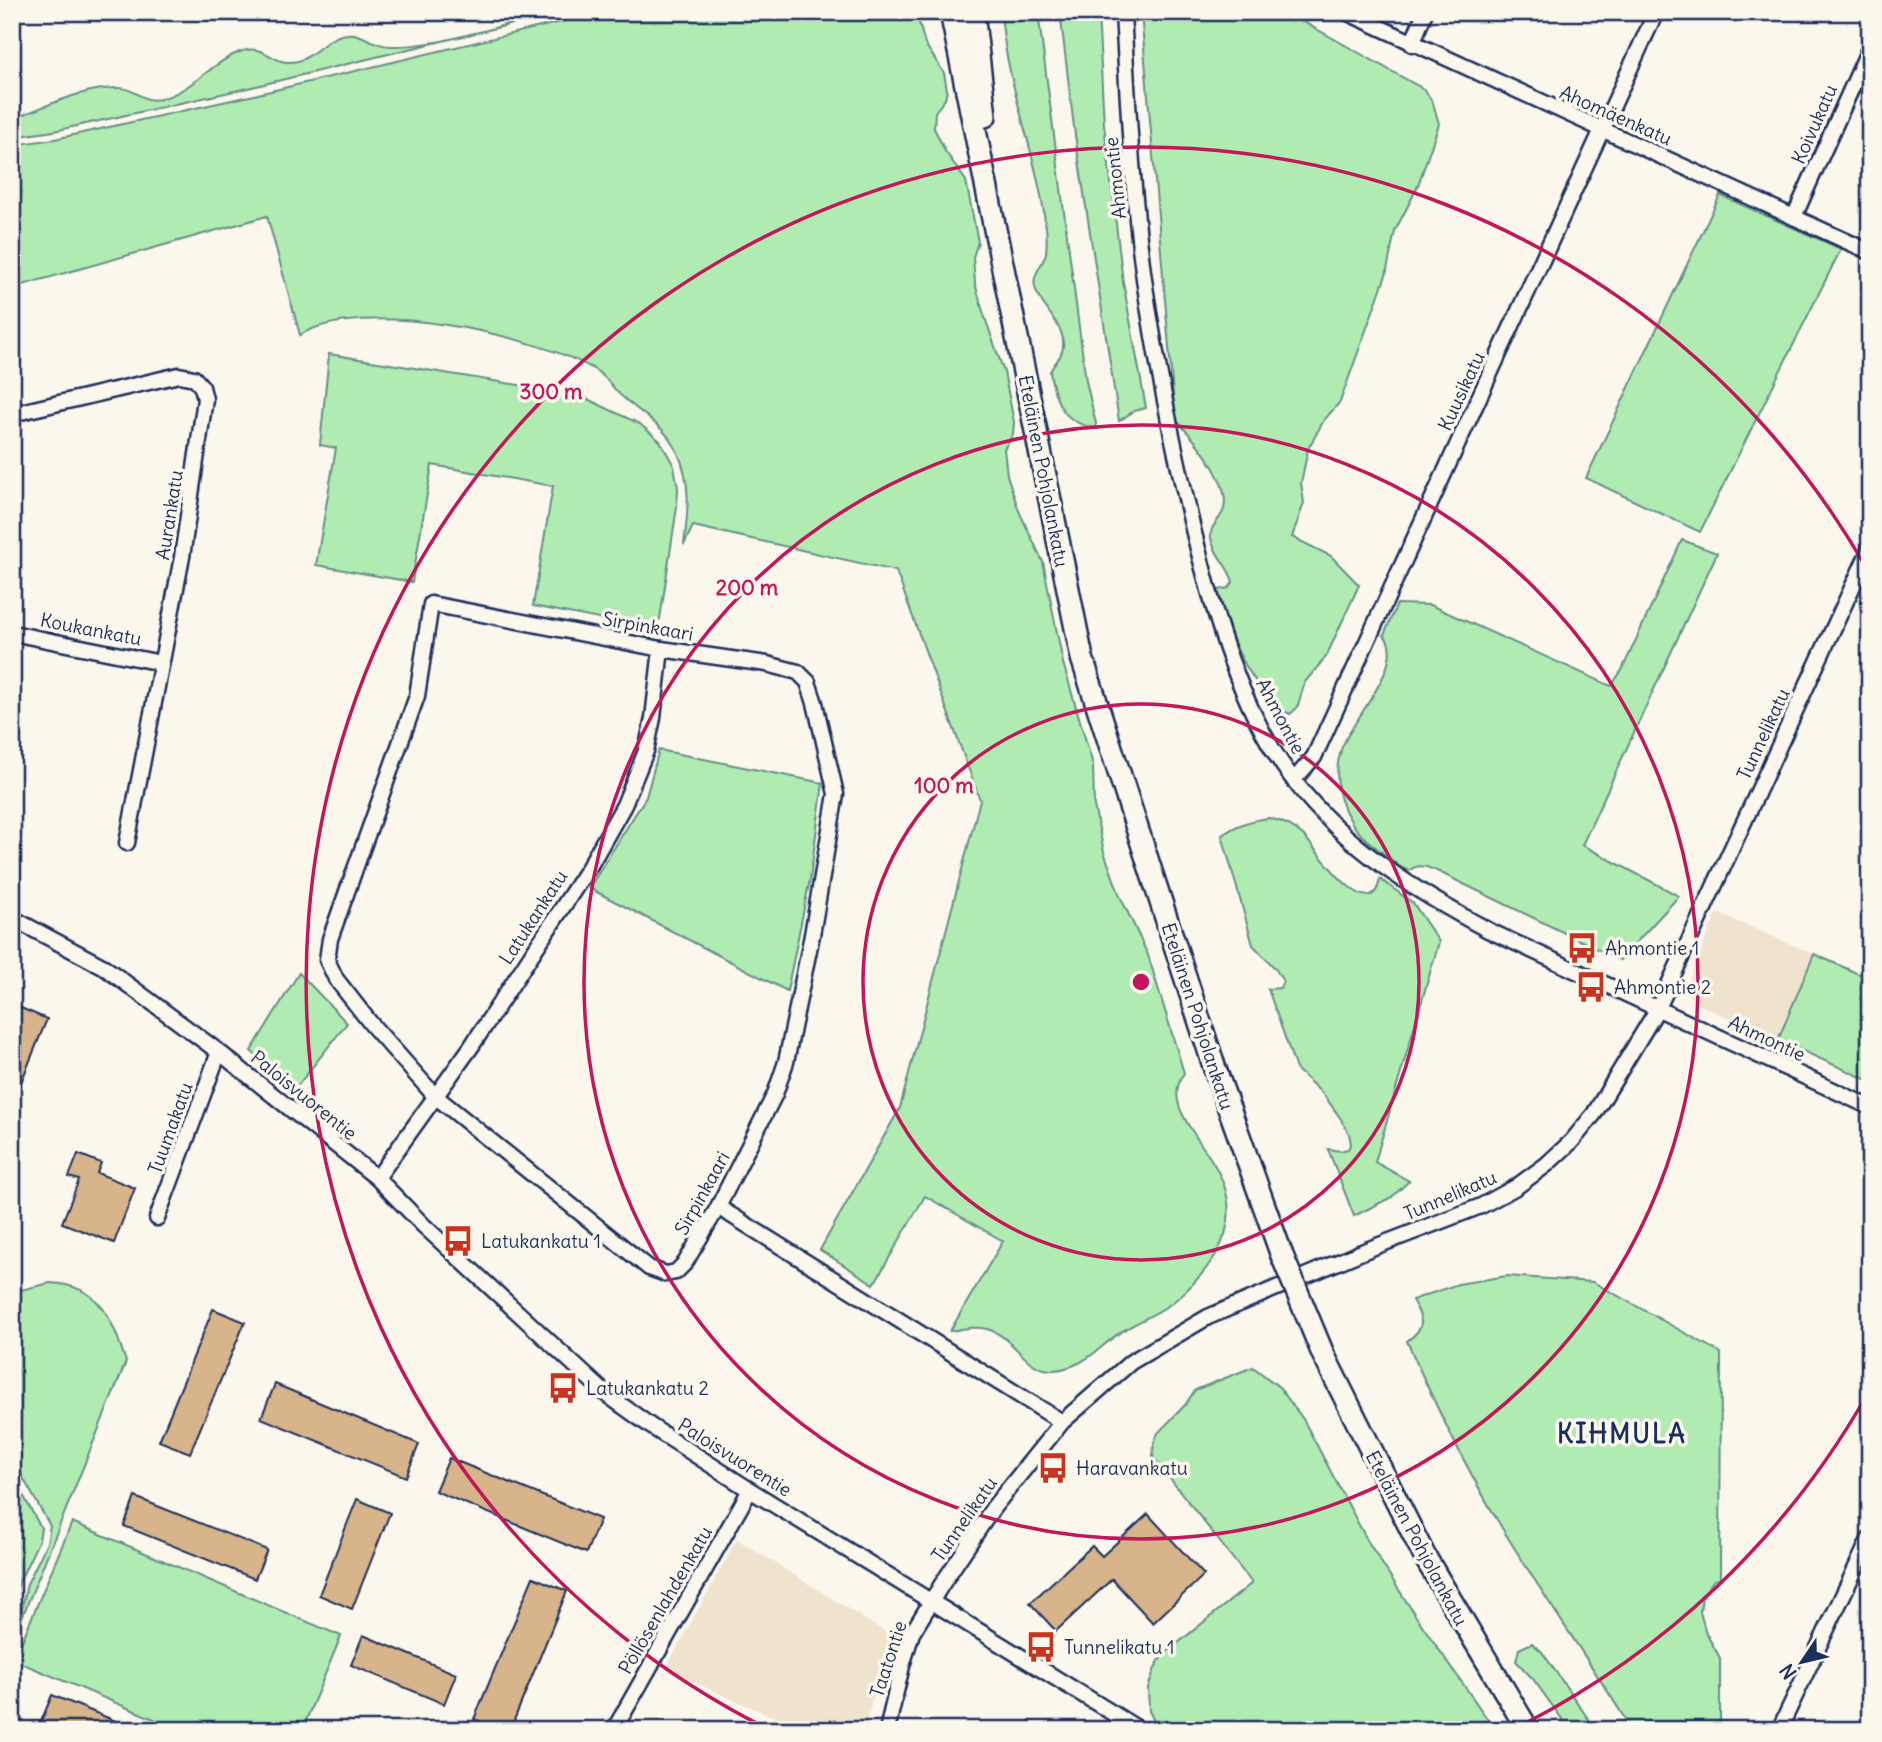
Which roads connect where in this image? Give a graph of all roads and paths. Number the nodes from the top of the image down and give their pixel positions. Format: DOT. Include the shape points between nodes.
graph roads {
  1 [pos="951,12"];
  2 [pos="973,12"];
  3 [pos="1123,12"];
  4 [pos="1346,12"];
  5 [pos="1425,12"];
  6 [pos="1656,12"];
  7 [pos="1412,44"];
  8 [pos="1870,47"];
  9 [pos="1603,130"];
  10 [pos="1794,217"];
  11 [pos="1870,252"];
  12 [pos="1000,254"];
  13 [pos="12,414"];
  14 [pos="1870,549"];
  15 [pos="12,633"];
  16 [pos="661,649"];
  17 [pos="161,663"];
  18 [pos="1294,780"];
  19 [pos="128,843"];
  20 [pos="12,918"];
  21 [pos="1658,1008"];
  22 [pos="219,1052"];
  23 [pos="435,1096"];
  24 [pos="1870,1107"];
  25 [pos="377,1178"];
  26 [pos="718,1207"];
  27 [pos="157,1218"];
  28 [pos="1062,1422"];
  29 [pos="750,1490"];
  30 [pos="1870,1538"];
  31 [pos="931,1601"];
  32 [pos="614,1730"];
  33 [pos="887,1730"];
  34 [pos="1140,1730"];
  35 [pos="1528,1730"];
  36 [pos="1779,1730"];
  1 -- 12 [label="main road, Eteläinen Pohjolankatu"];
  2 -- 12 [label="main road, Eteläinen Pohjolankatu"];
  3 -- 18 [label="street, Ahmontie" via="1145,285 1172,441 1213,611 1247,698"];
  4 -- 7 [label="street, Ahomäenkatu"];
  5 -- 7 [label="street"];
  6 -- 9 [label="street, Kuusikatu"];
  7 -- 9 [label="street, Ahomäenkatu"];
  8 -- 10 [label="street, Koivukatu"];
  9 -- 10 [label="street, Ahomäenkatu"];
  9 -- 18 [label="street, Kuusikatu" via="1314,757"];
  10 -- 11 [label="street, Ahomäenkatu"];
  12 -- 35 [label="main road, Eteläinen Pohjolankatu, bridge" via="1082,658 1215,1069 1323,1354 1425,1557"];
  13 -- 17 [label="street, Aurankatu" via="180,375 194,378 202,387 205,399 194,478"];
  14 -- 21 [label="street, Tunnelikatu"];
  15 -- 17 [label="street, Koukankatu"];
  16 -- 23 [label="street, Latukankatu" via="646,751 624,805 589,867"];
  16 -- 23 [label="street, Sirpinkaari" via="431,604 417,696 330,939 327,960 372,1025"];
  16 -- 26 [label="street, Sirpinkaari" via="740,659 798,673 808,682 815,703 836,794 786,1062 775,1094"];
  17 -- 19 [label="street, Aurankatu"];
  18 -- 21 [label="street, Ahmontie" via="1352,843 1409,885 1490,932"];
  20 -- 22 [label="street, Paloisvuorentie" via="104,967"];
  21 -- 24 [label="street, Ahmontie"];
  21 -- 28 [label="street, Tunnelikatu" via="1594,1114 1572,1141 1516,1187 1482,1206 1208,1317 1131,1362"];
  22 -- 25 [label="street, Paloisvuorentie"];
  22 -- 27 [label="street, Tuumakatu"];
  23 -- 25 [label="street, Latukankatu"];
  23 -- 26 [label="street, Sirpinkaari" via="649,1268 676,1272"];
  25 -- 29 [label="street, Paloisvuorentie" via="606,1394"];
  26 -- 28 [label="street"];
  28 -- 31 [label="street, Tunnelikatu" via="993,1508"];
  29 -- 31 [label="street, Paloisvuorentie"];
  29 -- 32 [label="street, Pöllösenlahdenkatu"];
  30 -- 36 [label="street"];
  31 -- 33 [label="street, Taatontie" via="912,1633"];
  31 -- 34 [label="street, Paloisvuorentie"];
}
